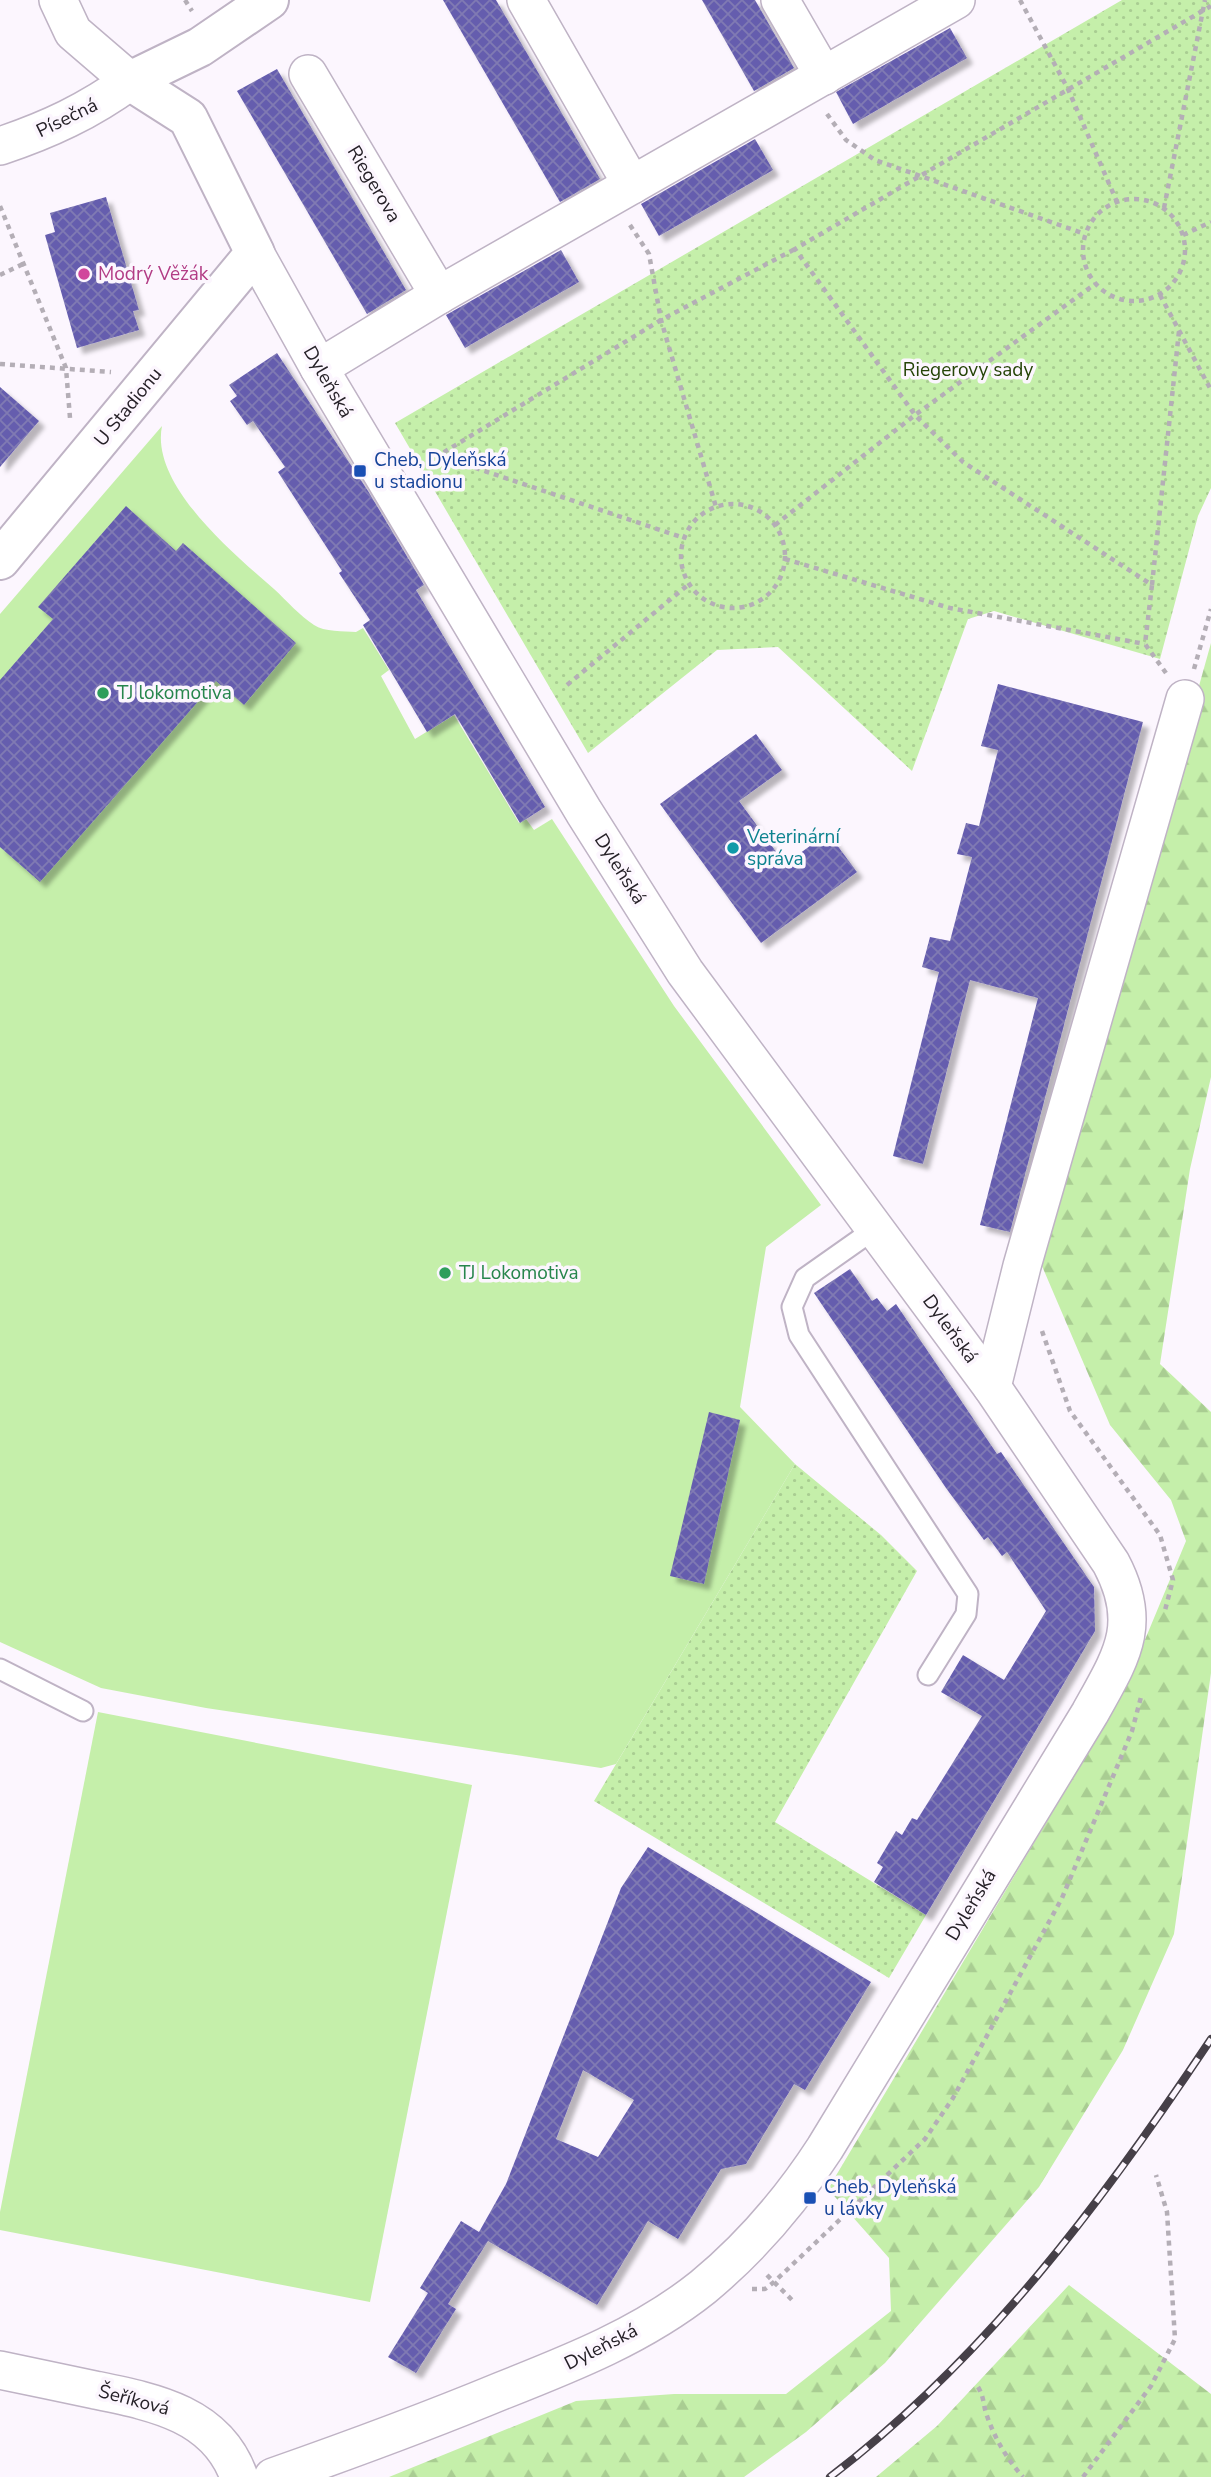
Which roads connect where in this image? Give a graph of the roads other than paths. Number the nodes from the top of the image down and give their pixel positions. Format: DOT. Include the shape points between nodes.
graph roads {
  1 [pos="58,0"];
  2 [pos="269,0"];
  3 [pos="526,0"];
  4 [pos="780,0"];
  5 [pos="956,0"];
  6 [pos="308,74"];
  7 [pos="130,81"];
  8 [pos="815,81"];
  9 [pos="0,146"];
  10 [pos="622,191"];
  11 [pos="254,253"];
  12 [pos="439,295"];
  13 [pos="319,368"];
  14 [pos="0,560"];
  15 [pos="1185,698"];
  16 [pos="876,1228"];
  17 [pos="992,1387"];
  18 [pos="0,1669"];
  19 [pos="928,1675"];
  20 [pos="83,1711"];
  21 [pos="0,2370"];
  22 [pos="239,2477"];
  23 [pos="273,2477"];
  1 -- 7 [label="street, Dyleňská" via="73,32"];
  2 -- 7 [label="street" via="200,47"];
  3 -- 10 [label="street"];
  4 -- 8 [label="street"];
  5 -- 8 [label="street"];
  6 -- 12 [label="street, Riegerova"];
  7 -- 9 [label="street, Písečná" via="93,108"];
  7 -- 11 [label="street, Dyleňská" via="188,118"];
  8 -- 10 [label="street"];
  10 -- 12 [label="street"];
  11 -- 13 [label="street, Dyleňská"];
  11 -- 14 [label="street, U Stadionu"];
  12 -- 13 [label="street"];
  13 -- 16 [label="street, Dyleňská" via="685,972"];
  15 -- 17 [label="street" via="1022,1266"];
  16 -- 17 [label="street, Dyleňská"];
  16 -- 19 [label="lane" via="805,1279 792,1307 799,1335 968,1594 966,1614"];
  17 -- 23 [label="street, Dyleňská" via="1115,1570 1128,1603 1127,1634 1090,1713 810,2171 702,2287 610,2346 396,2434"];
  18 -- 20 [label="lane"];
  21 -- 22 [label="street, Šeříková" via="150,2401 184,2414 210,2431 232,2458"];
}
